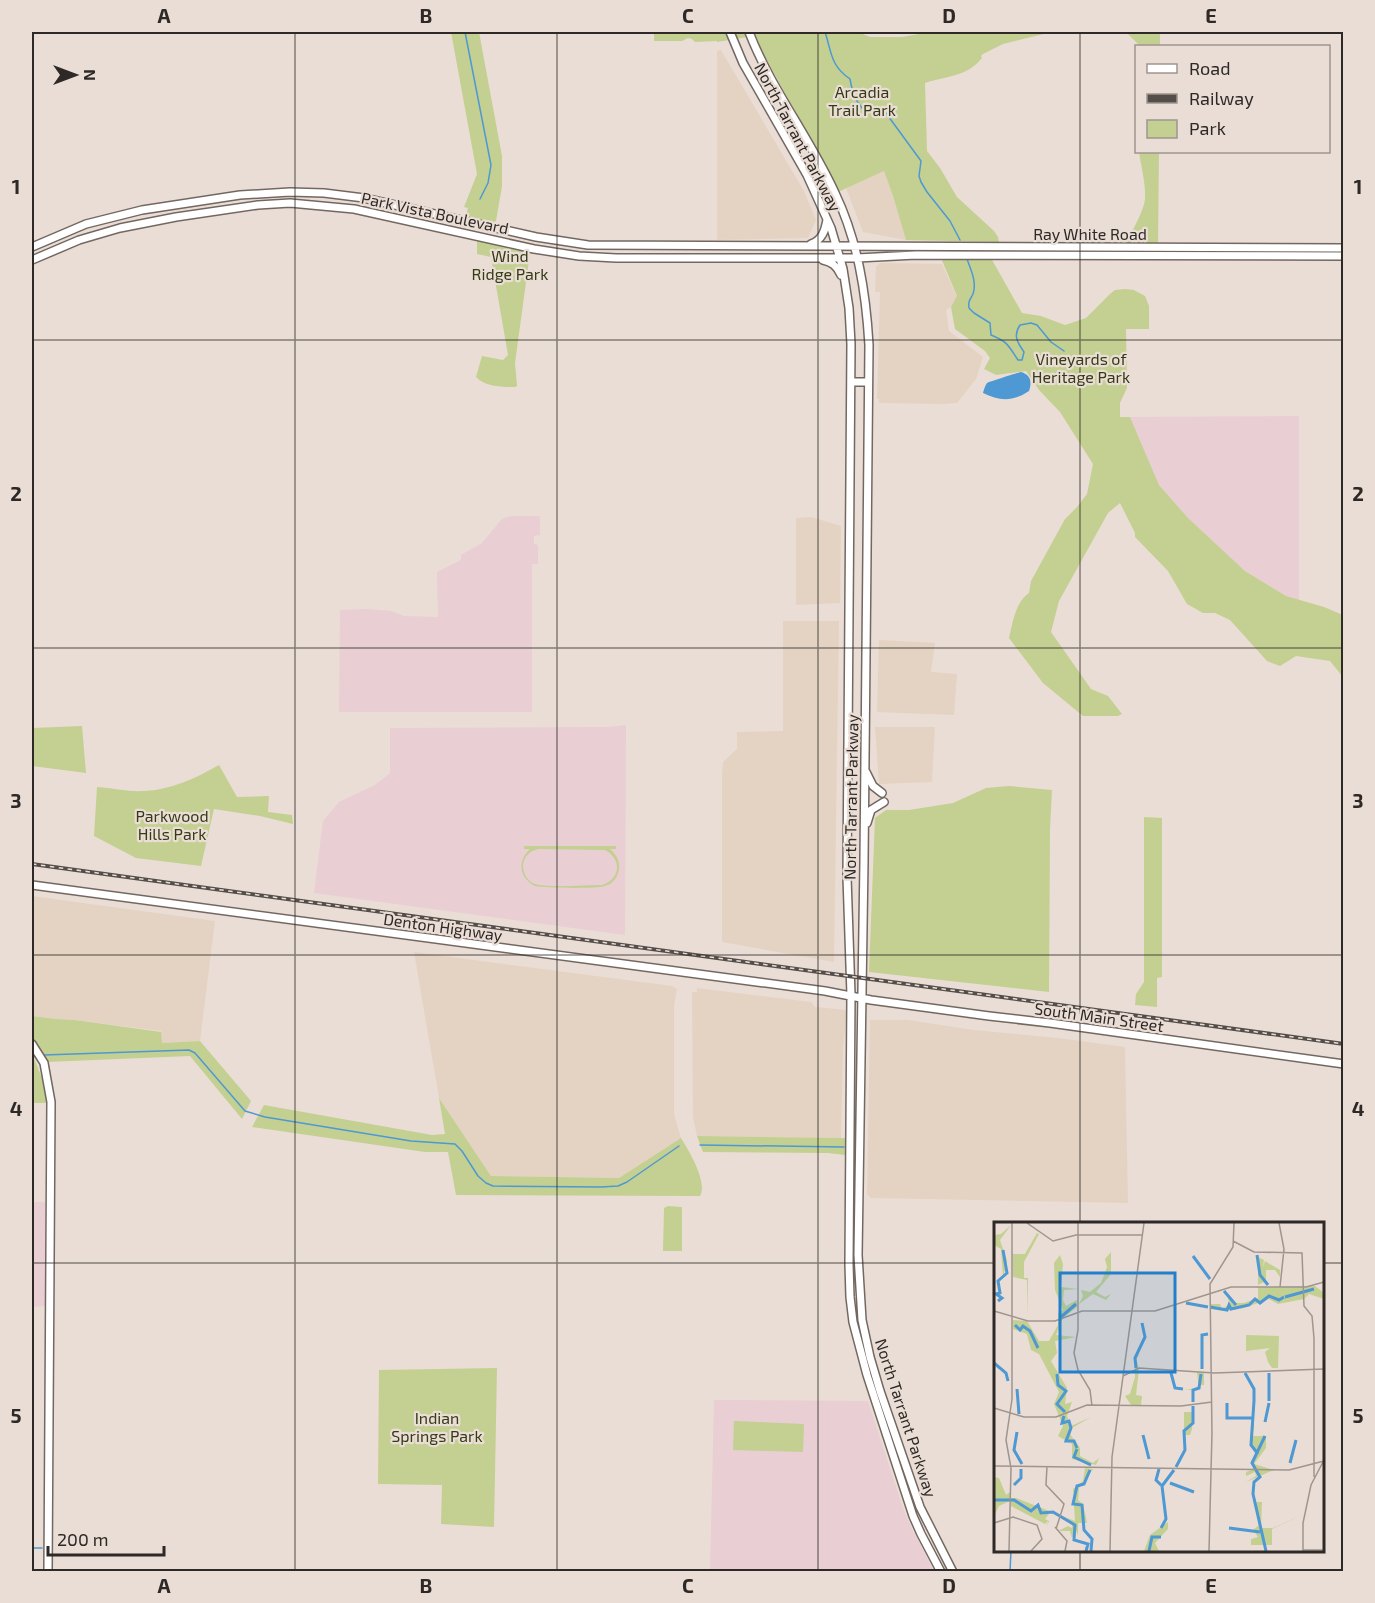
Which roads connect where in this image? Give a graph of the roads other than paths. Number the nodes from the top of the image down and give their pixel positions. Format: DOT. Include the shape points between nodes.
graph roads {
  1 [pos="730,32"];
  2 [pos="749,32"];
  3 [pos="778,92"];
  4 [pos="764,100"];
  5 [pos="114,217"];
  6 [pos="827,218"];
  7 [pos="96,222"];
  8 [pos="106,231"];
  9 [pos="808,245"];
  10 [pos="837,245"];
  11 [pos="854,245"];
  12 [pos="746,246"];
  13 [pos="934,246"];
  14 [pos="32,247"];
  15 [pos="1344,248"];
  16 [pos="934,256"];
  17 [pos="1344,256"];
  18 [pos="746,258"];
  19 [pos="805,258"];
  20 [pos="840,258"];
  21 [pos="857,258"];
  22 [pos="32,260"];
  23 [pos="846,287"];
  24 [pos="851,382"];
  25 [pos="868,382"];
  26 [pos="865,767"];
  27 [pos="882,793"];
  28 [pos="884,802"];
  29 [pos="864,832"];
  30 [pos="32,885"];
  31 [pos="851,980"];
  32 [pos="834,993"];
  33 [pos="851,995"];
  34 [pos="861,997"];
  35 [pos="32,1044"];
  36 [pos="1344,1064"];
  37 [pos="850,1088"];
  38 [pos="861,1088"];
  39 [pos="850,1139"];
  40 [pos="860,1140"];
  41 [pos="48,1572"];
  42 [pos="941,1572"];
  43 [pos="953,1572"];
  1 -- 4 [label="main road, North Tarrant Parkway"];
  2 -- 3 [label="main road, North Tarrant Parkway"];
  3 -- 4 [label="main road"];
  3 -- 11 [label="main road, North Tarrant Parkway" via="832,186"];
  4 -- 6 [label="main road, North Tarrant Parkway"];
  5 -- 7 [label="main road, Park Vista Boulevard"];
  5 -- 8 [label="main road"];
  5 -- 12 [label="main road, Park Vista Boulevard" via="240,195 305,192 364,198 588,245"];
  6 -- 9 [label="main road" via="823,235"];
  6 -- 10 [label="main road, North Tarrant Parkway"];
  7 -- 8 [label="main road"];
  7 -- 14 [label="main road, Park Vista Boulevard"];
  8 -- 18 [label="main road, Park Vista Boulevard" via="240,207 290,203 354,209 579,256"];
  8 -- 22 [label="main road, Park Vista Boulevard"];
  9 -- 10 [label="main road, Park Vista Boulevard"];
  9 -- 12 [label="main road, Park Vista Boulevard"];
  10 -- 11 [label="main road, Ray White Road"];
  10 -- 20 [label="main road, North Tarrant Parkway"];
  11 -- 13 [label="main road, Ray White Road"];
  11 -- 21 [label="main road, North Tarrant Parkway"];
  12 -- 18 [label="main road"];
  13 -- 15 [label="main road, Ray White Road"];
  13 -- 16 [label="main road"];
  16 -- 17 [label="main road, Ray White Road"];
  16 -- 21 [label="main road, Ray White Road"];
  18 -- 19 [label="main road, Park Vista Boulevard"];
  19 -- 20 [label="main road, Park Vista Boulevard"];
  19 -- 23 [label="main road" via="833,263"];
  20 -- 21 [label="main road, Ray White Road"];
  20 -- 23 [label="main road, North Tarrant Parkway"];
  21 -- 25 [label="main road, North Tarrant Parkway" via="868,325"];
  23 -- 24 [label="main road, North Tarrant Parkway"];
  24 -- 25 [label="main road"];
  24 -- 31 [label="main road, North Tarrant Parkway" via="847,877"];
  25 -- 26 [label="main road, North Tarrant Parkway"];
  26 -- 27 [label="main road" via="871,784"];
  26 -- 29 [label="main road, North Tarrant Parkway"];
  28 -- 29 [label="main road" via="871,810"];
  29 -- 34 [label="main road, North Tarrant Parkway"];
  30 -- 32 [label="main road, Denton Highway"];
  31 -- 32 [label="main road"];
  31 -- 33 [label="main road, North Tarrant Parkway"];
  32 -- 33 [label="main road, Denton Highway"];
  33 -- 34 [label="main road, South Main Street"];
  33 -- 37 [label="main road, North Tarrant Parkway"];
  34 -- 36 [label="main road, South Main Street"];
  34 -- 38 [label="main road, North Tarrant Parkway"];
  35 -- 41 [label="main road" via="44,1063 51,1102"];
  37 -- 38 [label="main road"];
  37 -- 39 [label="main road, North Tarrant Parkway"];
  38 -- 40 [label="main road, North Tarrant Parkway"];
  39 -- 40 [label="main road"];
  39 -- 42 [label="main road, North Tarrant Parkway" via="849,1264 853,1322 909,1507"];
  40 -- 43 [label="main road, North Tarrant Parkway" via="858,1272 867,1343 920,1507"];
}
